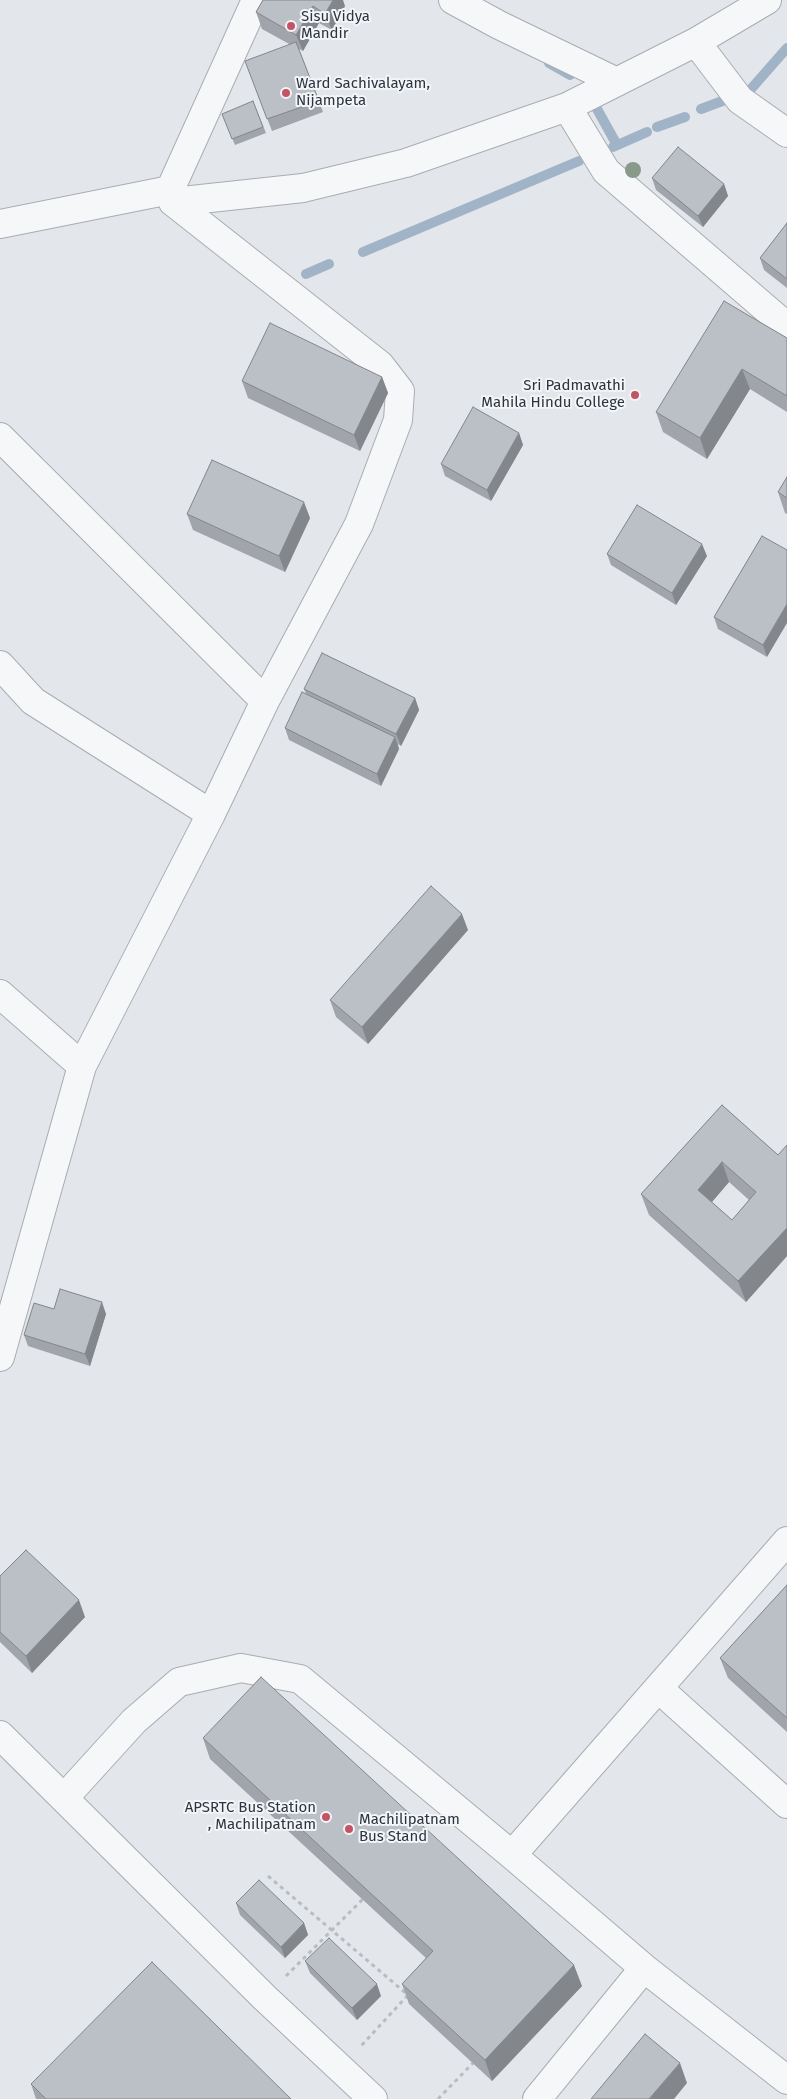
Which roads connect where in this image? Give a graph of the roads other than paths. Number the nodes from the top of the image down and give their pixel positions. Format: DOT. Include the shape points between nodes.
graph roads {
  1 [pos="256,0"];
  2 [pos="453,0"];
  3 [pos="767,0"];
  4 [pos="696,42"];
  5 [pos="617,82"];
  6 [pos="567,107"];
  7 [pos="787,133"];
  8 [pos="172,196"];
  9 [pos="0,224"];
  10 [pos="785,325"];
  11 [pos="0,437"];
  12 [pos="0,665"];
  13 [pos="265,701"];
  14 [pos="211,814"];
  15 [pos="0,994"];
  16 [pos="82,1066"];
  17 [pos="0,1357"];
  18 [pos="787,1541"];
  19 [pos="658,1688"];
  20 [pos="0,1735"];
  21 [pos="64,1798"];
  22 [pos="787,1804"];
  23 [pos="512,1855"];
  24 [pos="644,1968"];
  25 [pos="787,2080"];
  26 [pos="372,2099"];
  27 [pos="537,2099"];
  1 -- 8 [label="street"];
  2 -- 5 [label="street" via="499,26"];
  3 -- 4 [label="street"];
  4 -- 5 [label="street"];
  4 -- 7 [label="street" via="740,100"];
  5 -- 6 [label="street"];
  6 -- 8 [label="street" via="406,164 303,188"];
  6 -- 10 [label="street" via="606,171"];
  8 -- 9 [label="street"];
  8 -- 13 [label="street" via="380,365 400,391 398,420 359,524"];
  11 -- 13 [label="street"];
  12 -- 14 [label="street" via="32,701"];
  13 -- 14 [label="street"];
  14 -- 16 [label="street"];
  15 -- 16 [label="street"];
  16 -- 17 [label="street"];
  18 -- 19 [label="street"];
  19 -- 22 [label="street"];
  19 -- 23 [label="street"];
  20 -- 21 [label="street"];
  21 -- 23 [label="street" via="134,1721 179,1682 241,1668 300,1679"];
  21 -- 26 [label="street" via="265,1998"];
  23 -- 24 [label="street"];
  24 -- 25 [label="street"];
  24 -- 27 [label="street"];
}
